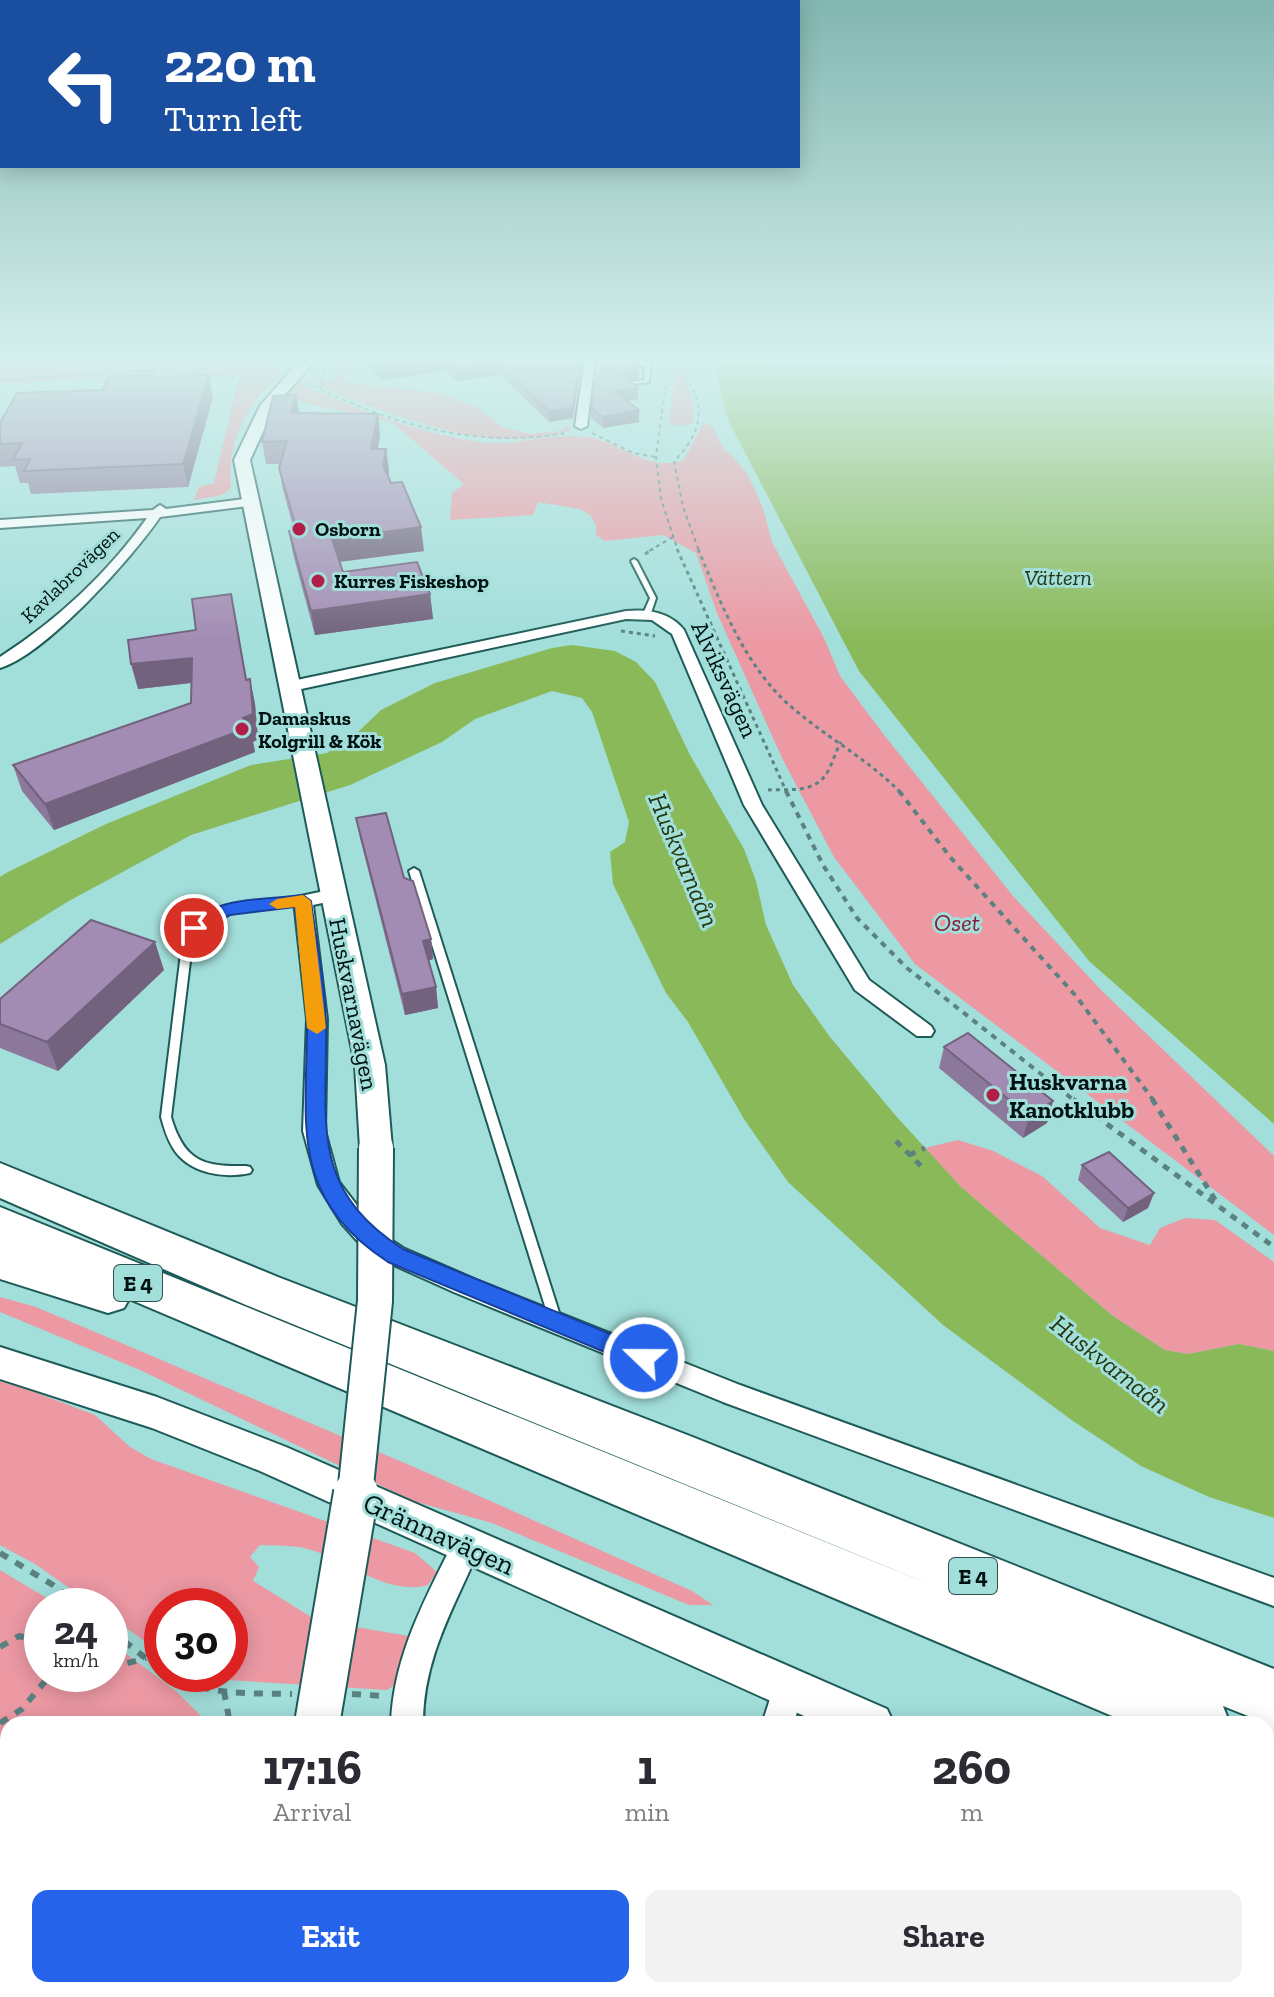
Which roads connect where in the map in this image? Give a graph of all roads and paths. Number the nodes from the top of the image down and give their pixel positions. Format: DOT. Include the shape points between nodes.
graph roads {
  1 [pos="244,454"];
  2 [pos="640,454"];
  3 [pos="680,454"];
  4 [pos="656,457"];
  5 [pos="251,500"];
  6 [pos="159,511"];
  7 [pos="2,520"];
  8 [pos="673,537"];
  9 [pos="634,561"];
  10 [pos="647,614"];
  11 [pos="0,664"];
  12 [pos="292,686"];
  13 [pos="841,742"];
  14 [pos="785,789"];
  15 [pos="414,871"];
  16 [pos="334,895"];
  17 [pos="303,901"];
  18 [pos="924,1031"];
  19 [pos="896,1141"];
  20 [pos="925,1148"];
  21 [pos="909,1155"];
  22 [pos="922,1167"];
  23 [pos="246,1170"];
  24 [pos="0,1180"];
  25 [pos="1221,1208"];
  26 [pos="0,1225"];
  27 [pos="1274,1247"];
  28 [pos="0,1260"];
  29 [pos="556,1322"];
  30 [pos="276,1341"];
  31 [pos="0,1363"];
  32 [pos="466,1547"];
  33 [pos="0,1553"];
  34 [pos="57,1588"];
  35 [pos="1274,1592"];
  36 [pos="24,1637"];
  37 [pos="128,1644"];
  38 [pos="0,1647"];
  39 [pos="144,1656"];
  40 [pos="36,1692"];
  41 [pos="224,1692"];
  42 [pos="229,1692"];
  43 [pos="348,1694"];
  44 [pos="1274,1698"];
  45 [pos="783,1706"];
  46 [pos="312,1709"];
  47 [pos="407,1711"];
  48 [pos="11,1716"];
  49 [pos="229,1716"];
  50 [pos="832,1716"];
  51 [pos="1182,1716"];
  1 -- 5 [label="street, Huskvarnavägen"];
  2 -- 4 [label="path"];
  3 -- 13 [label="path" via="674,461 673,478 705,566 750,657 794,709"];
  4 -- 8 [label="path"];
  5 -- 6 [label="street"];
  5 -- 12 [label="street, Huskvarnavägen"];
  6 -- 7 [label="street"];
  6 -- 11 [label="street, Kavlabrovägen" via="59,619"];
  8 -- 9 [label="path"];
  8 -- 14 [label="path"];
  9 -- 10 [label="lane" via="653,598"];
  10 -- 12 [label="street"];
  10 -- 18 [label="street, Alviksvägen" via="676,627 753,805 862,985"];
  12 -- 16 [label="street, Huskvarnavägen"];
  13 -- 14 [label="path" via="826,776 809,789"];
  13 -- 25 [label="path" via="902,793 932,836 1076,995 1175,1132"];
  14 -- 25 [label="path" via="857,918 907,968"];
  15 -- 29 [label="lane"];
  16 -- 17 [label="street"];
  16 -- 46 [label="street, Huskvarnavägen, bridge" via="370,1065 376,1148 375,1301 360,1468"];
  17 -- 23 [label="lane" via="208,917 194,928 187,945 166,1117 171,1139 199,1167"];
  17 -- 29 [label="street" via="317,1019 314,1131 329,1185 368,1237 395,1255"];
  19 -- 21 [label="path"];
  20 -- 21 [label="path"];
  21 -- 22 [label="path"];
  24 -- 44 [label="highway, E 4" via="262,1291"];
  25 -- 27 [label="path"];
  26 -- 30 [label="highway, E 4"];
  28 -- 30 [label="highway"];
  29 -- 35 [label="street" via="732,1394"];
  30 -- 51 [label="highway, E 4"];
  31 -- 32 [label="street, Grännavägen" via="215,1436"];
  32 -- 45 [label="street, Grännavägen"];
  32 -- 47 [label="street" via="436,1607"];
  33 -- 34 [label="path"];
  36 -- 38 [label="path"];
  37 -- 39 [label="path"];
  40 -- 48 [label="path"];
  41 -- 49 [label="path"];
  42 -- 46 [label="path"];
  43 -- 47 [label="path"];
  45 -- 50 [label="street, Grännavägen"];
}
